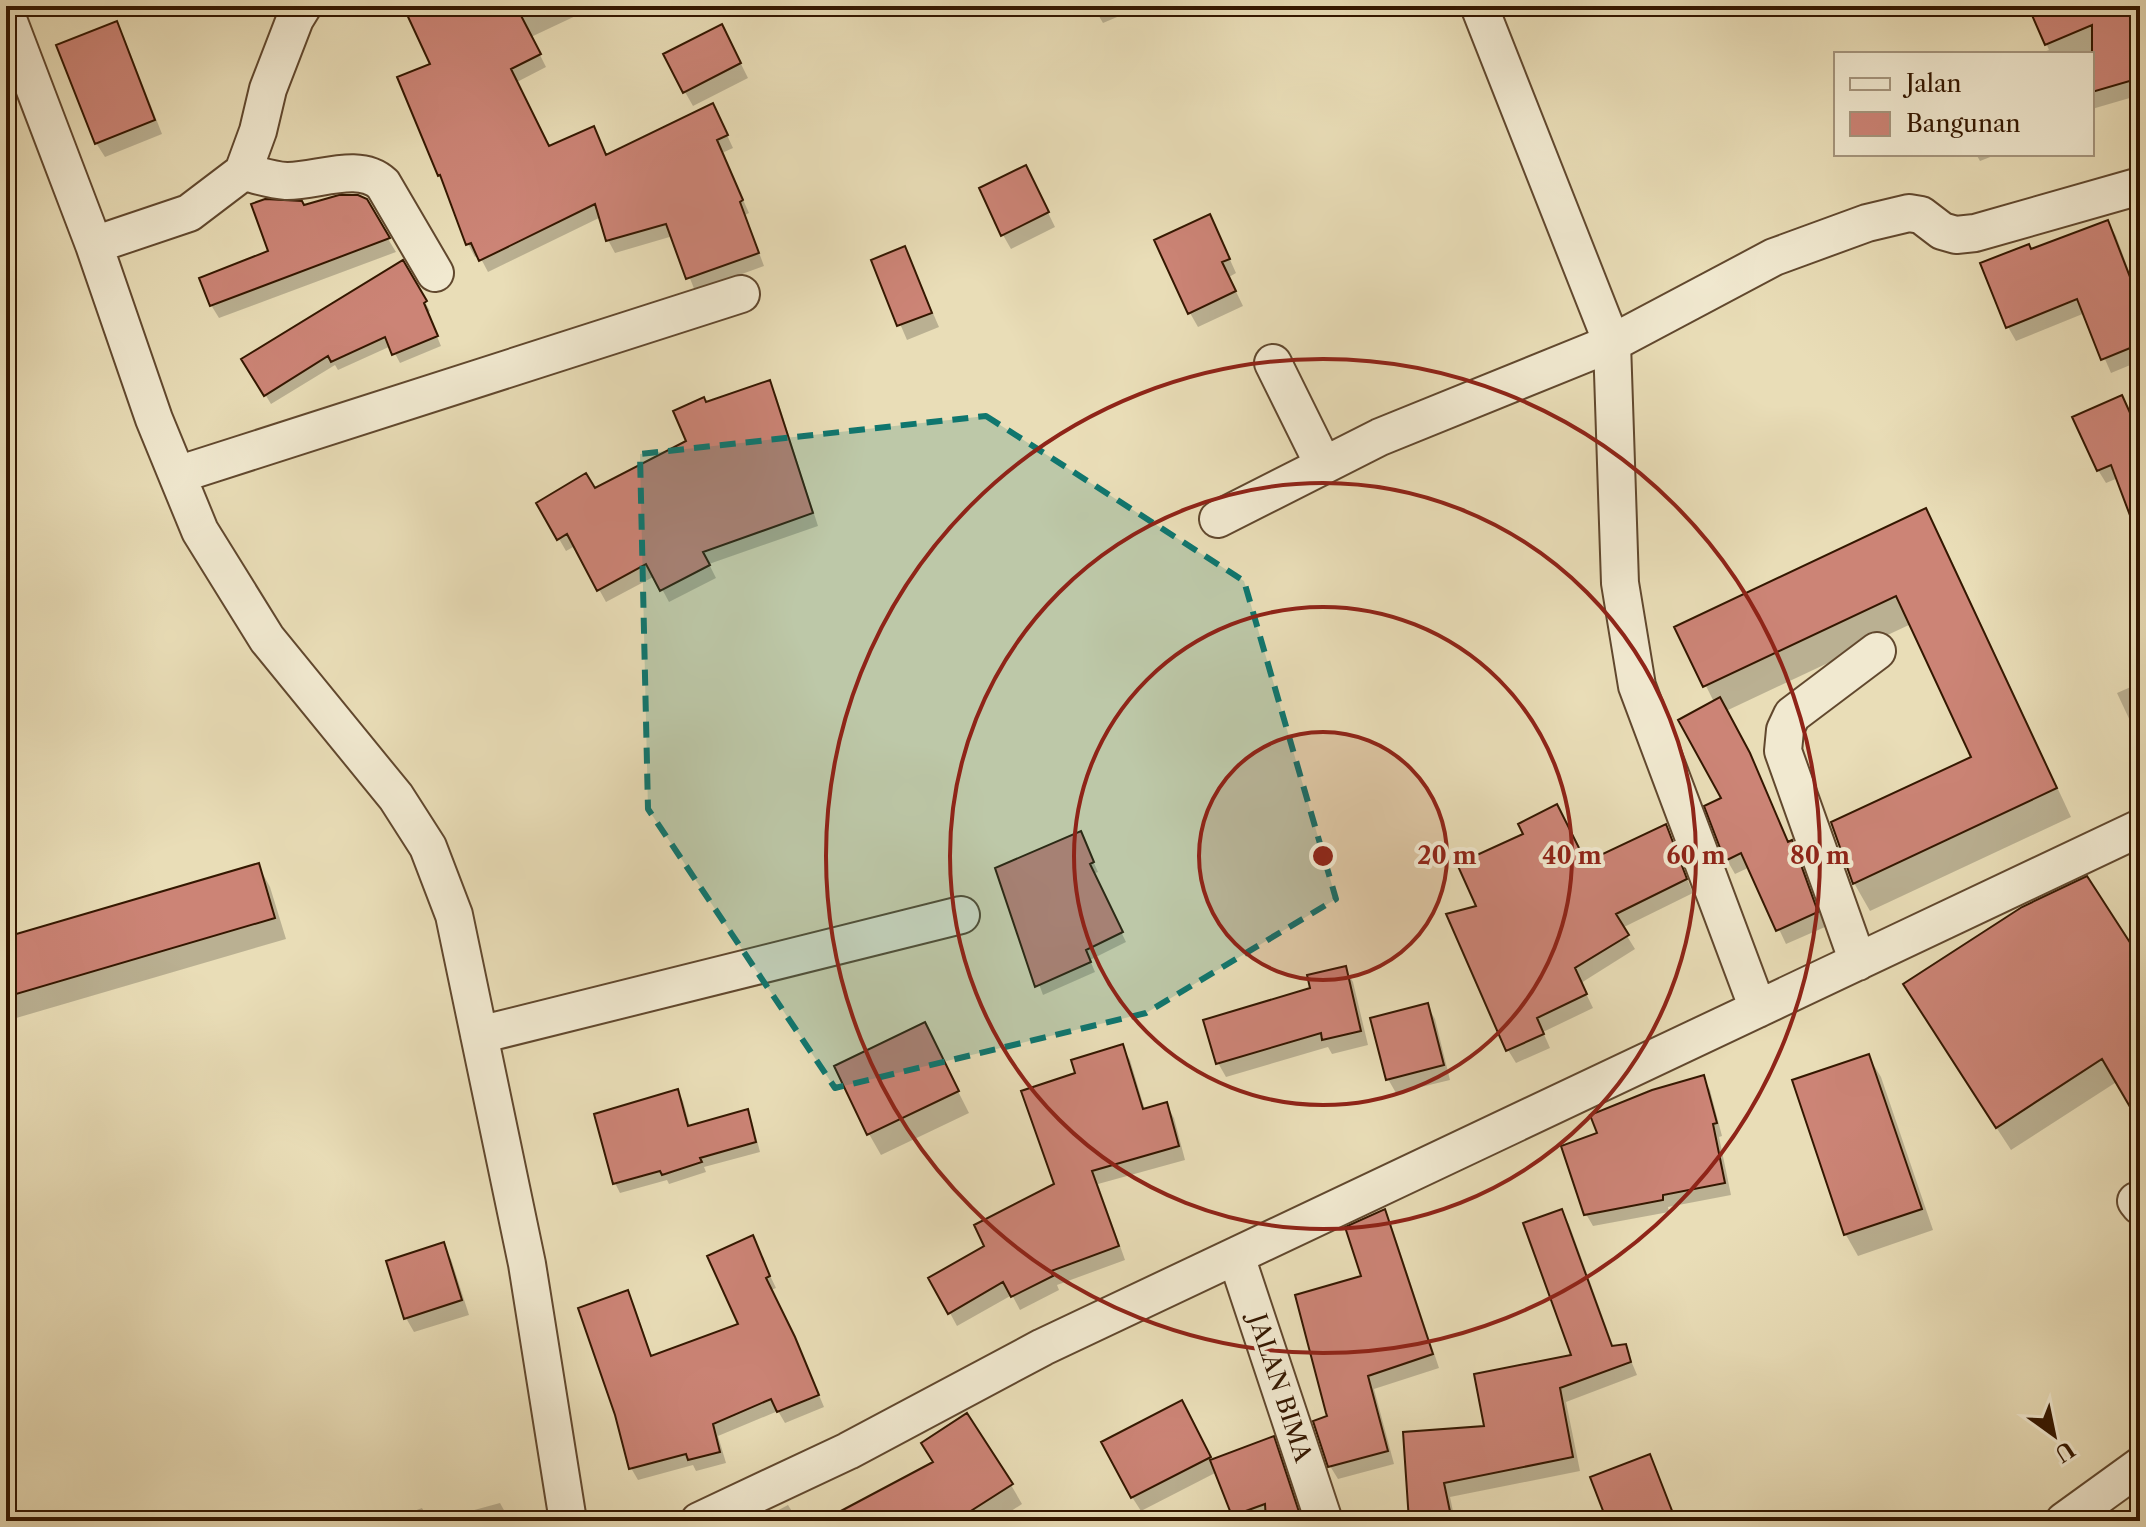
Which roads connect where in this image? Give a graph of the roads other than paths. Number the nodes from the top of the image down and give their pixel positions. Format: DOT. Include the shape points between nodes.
graph roads {
  1 [pos="303,6"];
  2 [pos="1479,6"];
  3 [pos="6,14"];
  4 [pos="243,172"];
  5 [pos="2140,186"];
  6 [pos="94,245"];
  7 [pos="435,273"];
  8 [pos="741,294"];
  9 [pos="1612,343"];
  10 [pos="1273,363"];
  11 [pos="1323,464"];
  12 [pos="177,475"];
  13 [pos="1218,519"];
  14 [pos="1877,651"];
  15 [pos="2140,828"];
  16 [pos="961,915"];
  17 [pos="1858,962"];
  18 [pos="1758,1009"];
  19 [pos="479,1035"];
  20 [pos="1236,1256"];
  21 [pos="2140,1466"];
  22 [pos="568,1521"];
  23 [pos="699,1521"];
  24 [pos="1324,1521"];
  25 [pos="2064,1521"];
  1 -- 4 [label="street" via="268,89"];
  2 -- 9 [label="street"];
  3 -- 6 [label="street"];
  4 -- 6 [label="street" via="189,213"];
  4 -- 7 [label="street" via="285,181 374,176"];
  5 -- 9 [label="street" via="1975,233 1942,231 1909,213 1867,223 1774,257"];
  6 -- 12 [label="street"];
  8 -- 12 [label="street"];
  9 -- 11 [label="street"];
  9 -- 18 [label="street" via="1620,583 1637,686"];
  10 -- 11 [label="street"];
  11 -- 13 [label="street"];
  12 -- 19 [label="street" via="200,531 267,639 396,797 428,847 454,915"];
  14 -- 17 [label="street" via="1792,715 1783,751"];
  15 -- 17 [label="street"];
  16 -- 19 [label="street"];
  17 -- 18 [label="street"];
  18 -- 20 [label="street"];
  19 -- 22 [label="street" via="527,1264"];
  20 -- 23 [label="street"];
  20 -- 24 [label="street, JALAN BIMA"];
  21 -- 25 [label="street"];
}
